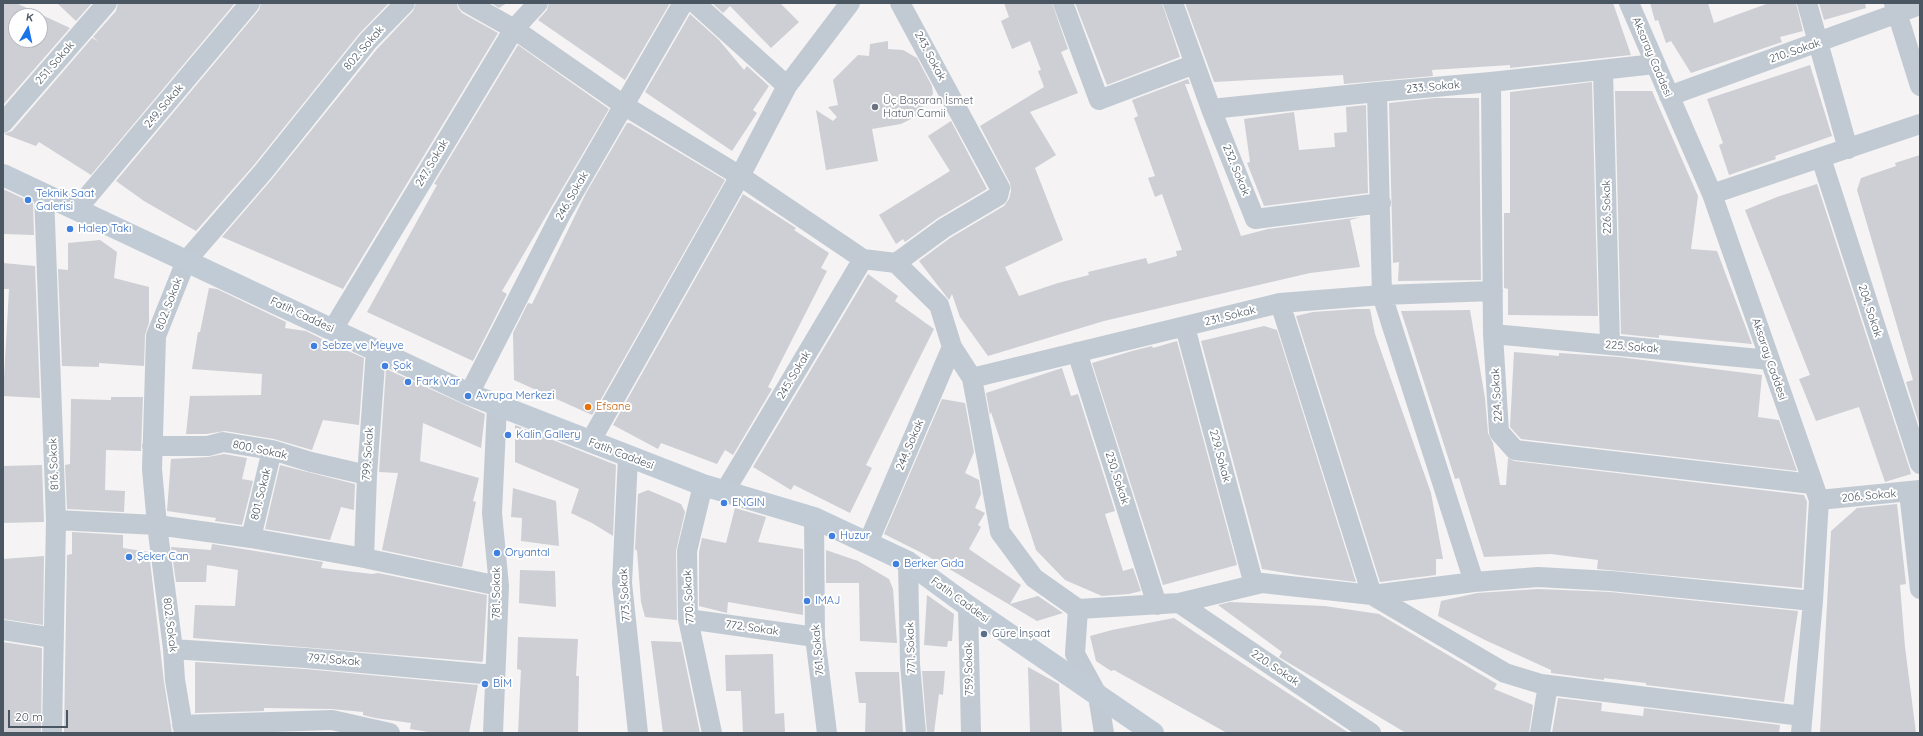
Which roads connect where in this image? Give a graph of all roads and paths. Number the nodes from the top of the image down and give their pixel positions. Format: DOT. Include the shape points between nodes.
graph roads {
  1 [pos="106,3"];
  2 [pos="250,3"];
  3 [pos="405,3"];
  4 [pos="468,3"];
  5 [pos="538,3"];
  6 [pos="683,3"];
  7 [pos="695,3"];
  8 [pos="850,3"];
  9 [pos="900,3"];
  10 [pos="1063,3"];
  11 [pos="1173,3"];
  12 [pos="1629,3"];
  13 [pos="1807,3"];
  14 [pos="1920,5"];
  15 [pos="1895,8"];
  16 [pos="514,29"];
  17 [pos="1819,43"];
  18 [pos="1195,64"];
  19 [pos="1655,64"];
  20 [pos="1603,70"];
  21 [pos="1491,82"];
  22 [pos="787,86"];
  23 [pos="1920,86"];
  24 [pos="1378,92"];
  25 [pos="1669,96"];
  26 [pos="625,106"];
  27 [pos="1211,109"];
  28 [pos="3,123"];
  29 [pos="1920,124"];
  30 [pos="1848,150"];
  31 [pos="1821,158"];
  32 [pos="3,175"];
  33 [pos="740,176"];
  34 [pos="44,194"];
  35 [pos="1712,194"];
  36 [pos="1381,203"];
  37 [pos="77,209"];
  38 [pos="863,259"];
  39 [pos="186,261"];
  40 [pos="896,263"];
  41 [pos="1493,291"];
  42 [pos="1382,294"];
  43 [pos="1280,303"];
  44 [pos="1185,328"];
  45 [pos="333,329"];
  46 [pos="1494,334"];
  47 [pos="1610,345"];
  48 [pos="952,347"];
  49 [pos="376,350"];
  50 [pos="1077,352"];
  51 [pos="1770,360"];
  52 [pos="972,378"];
  53 [pos="469,394"];
  54 [pos="497,406"];
  55 [pos="590,442"];
  56 [pos="152,446"];
  57 [pos="272,450"];
  58 [pos="628,457"];
  59 [pos="1920,464"];
  60 [pos="367,475"];
  61 [pos="703,485"];
  62 [pos="725,491"];
  63 [pos="1914,491"];
  64 [pos="1815,492"];
  65 [pos="814,518"];
  66 [pos="56,520"];
  67 [pos="157,525"];
  68 [pos="251,538"];
  69 [pos="868,543"];
  70 [pos="364,558"];
  71 [pos="908,562"];
  72 [pos="1474,582"];
  73 [pos="1254,585"];
  74 [pos="499,586"];
  75 [pos="1920,589"];
  76 [pos="1372,595"];
  77 [pos="1813,600"];
  78 [pos="1179,603"];
  79 [pos="1157,605"];
  80 [pos="968,606"];
  81 [pos="1078,609"];
  82 [pos="688,619"];
  83 [pos="3,630"];
  84 [pos="815,637"];
  85 [pos="54,638"];
  86 [pos="173,650"];
  87 [pos="494,675"];
  88 [pos="1548,685"];
  89 [pos="1098,696"];
  90 [pos="1802,724"];
  91 [pos="183,729"];
  92 [pos="52,733"];
  93 [pos="390,733"];
  94 [pos="493,733"];
  95 [pos="638,733"];
  96 [pos="712,733"];
  97 [pos="827,733"];
  98 [pos="916,733"];
  99 [pos="971,733"];
  100 [pos="1104,733"];
  101 [pos="1153,733"];
  102 [pos="1371,733"];
  103 [pos="1540,733"];
  1 -- 28 [label="street, 251. Sokak"];
  2 -- 37 [label="street, 249. Sokak"];
  3 -- 39 [label="street, 802. Sokak" via="368,41 263,172"];
  4 -- 16 [label="street"];
  5 -- 16 [label="street, 247. Sokak"];
  6 -- 26 [label="street, 246. Sokak" via="649,59"];
  7 -- 22 [label="street"];
  8 -- 22 [label="street"];
  9 -- 40 [label="street, 243. Sokak" via="1000,188 998,196 944,228"];
  10 -- 18 [label="street" via="1099,100"];
  11 -- 18 [label="street, 232. Sokak"];
  12 -- 19 [label="street, Aksaray Caddesi"];
  13 -- 17 [label="street"];
  14 -- 15 [label="street, 210. Sokak"];
  15 -- 17 [label="street, 210. Sokak"];
  15 -- 23 [label="street"];
  16 -- 26 [label="street"];
  16 -- 45 [label="street, 247. Sokak"];
  17 -- 25 [label="street, 210. Sokak"];
  17 -- 30 [label="street"];
  18 -- 27 [label="street, 232. Sokak"];
  19 -- 20 [label="street, 233. Sokak"];
  19 -- 25 [label="street, Aksaray Caddesi"];
  20 -- 21 [label="street, 233. Sokak"];
  20 -- 47 [label="street, 226. Sokak"];
  21 -- 24 [label="street, 233. Sokak"];
  21 -- 41 [label="street, 224. Sokak"];
  22 -- 33 [label="street"];
  24 -- 27 [label="street, 233. Sokak"];
  24 -- 36 [label="street"];
  25 -- 35 [label="street, Aksaray Caddesi"];
  26 -- 33 [label="street"];
  26 -- 53 [label="street, 246. Sokak" via="561,214"];
  27 -- 36 [label="street, 232. Sokak" via="1255,219"];
  29 -- 30 [label="street"];
  30 -- 31 [label="street"];
  31 -- 35 [label="street"];
  31 -- 59 [label="street, 204. Sokak"];
  32 -- 34 [label="main road, Fatih Caddesi"];
  33 -- 38 [label="street"];
  33 -- 55 [label="street"];
  34 -- 37 [label="main road, Fatih Caddesi"];
  34 -- 66 [label="street, 816. Sokak"];
  35 -- 51 [label="street, Aksaray Caddesi"];
  36 -- 42 [label="street"];
  37 -- 39 [label="main road, Fatih Caddesi"];
  38 -- 40 [label="street"];
  38 -- 62 [label="street, 245. Sokak"];
  39 -- 45 [label="main road, Fatih Caddesi"];
  39 -- 56 [label="street, 802. Sokak" via="156,336"];
  40 -- 48 [label="street" via="939,305"];
  41 -- 42 [label="street, 231. Sokak"];
  41 -- 46 [label="street, 224. Sokak"];
  42 -- 43 [label="street, 231. Sokak"];
  42 -- 72 [label="street"];
  43 -- 44 [label="street, 231. Sokak"];
  43 -- 76 [label="street"];
  44 -- 50 [label="street, 231. Sokak"];
  44 -- 73 [label="street, 229. Sokak"];
  45 -- 49 [label="main road, Fatih Caddesi"];
  46 -- 47 [label="street, 225. Sokak"];
  46 -- 64 [label="street, 224. Sokak" via="1499,432 1515,450"];
  47 -- 51 [label="street, 225. Sokak"];
  48 -- 52 [label="street"];
  48 -- 69 [label="street, 244. Sokak"];
  49 -- 53 [label="main road, Fatih Caddesi"];
  49 -- 60 [label="street, 799. Sokak"];
  50 -- 52 [label="street, 231. Sokak"];
  50 -- 79 [label="street, 230. Sokak"];
  51 -- 64 [label="street, Aksaray Caddesi"];
  52 -- 81 [label="street" via="1000,532 1034,578"];
  53 -- 54 [label="main road, Fatih Caddesi"];
  54 -- 55 [label="main road, Fatih Caddesi"];
  54 -- 74 [label="street, 781. Sokak" via="492,513"];
  55 -- 58 [label="main road, Fatih Caddesi"];
  56 -- 57 [label="street, 800. Sokak" via="208,446 222,442"];
  56 -- 67 [label="street, 802. Sokak"];
  57 -- 60 [label="street, 800. Sokak"];
  57 -- 68 [label="street, 801. Sokak"];
  58 -- 61 [label="main road, Fatih Caddesi"];
  58 -- 95 [label="street, 773. Sokak" via="622,583"];
  60 -- 70 [label="street, 799. Sokak"];
  61 -- 62 [label="main road, Fatih Caddesi"];
  61 -- 82 [label="street, 770. Sokak" via="686,551"];
  62 -- 65 [label="main road, Fatih Caddesi"];
  63 -- 64 [label="street, 206. Sokak"];
  63 -- 75 [label="street"];
  64 -- 77 [label="street, Aksaray Caddesi"];
  65 -- 69 [label="main road, Fatih Caddesi"];
  65 -- 84 [label="street, 761. Sokak"];
  66 -- 67 [label="street"];
  66 -- 85 [label="street, 816. Sokak"];
  67 -- 68 [label="street"];
  67 -- 86 [label="street, 802. Sokak"];
  68 -- 70 [label="street"];
  69 -- 71 [label="main road, Fatih Caddesi"];
  70 -- 74 [label="street"];
  71 -- 80 [label="main road, Fatih Caddesi"];
  71 -- 98 [label="street, 771. Sokak" via="910,664"];
  72 -- 76 [label="street"];
  72 -- 77 [label="street" via="1538,576"];
  73 -- 76 [label="street" via="1262,583"];
  73 -- 78 [label="street"];
  74 -- 87 [label="street, 781. Sokak"];
  76 -- 88 [label="street" via="1505,673"];
  77 -- 90 [label="street, Aksaray Caddesi"];
  78 -- 79 [label="street"];
  78 -- 102 [label="street, 220. Sokak"];
  79 -- 81 [label="street"];
  80 -- 89 [label="main road, Fatih Caddesi"];
  80 -- 99 [label="street, 759. Sokak"];
  81 -- 89 [label="street" via="1075,654"];
  82 -- 84 [label="street, 772. Sokak"];
  82 -- 96 [label="street, 770. Sokak"];
  83 -- 85 [label="street"];
  84 -- 97 [label="street, 761. Sokak"];
  85 -- 92 [label="street, 816. Sokak"];
  86 -- 87 [label="street, 797. Sokak" via="306,658"];
  86 -- 91 [label="street, 802. Sokak"];
  87 -- 94 [label="street, 781. Sokak"];
  88 -- 90 [label="street"];
  88 -- 103 [label="street"];
  89 -- 100 [label="street"];
  89 -- 101 [label="main road, Fatih Caddesi"];
  91 -- 93 [label="street" via="332,720"];
}
